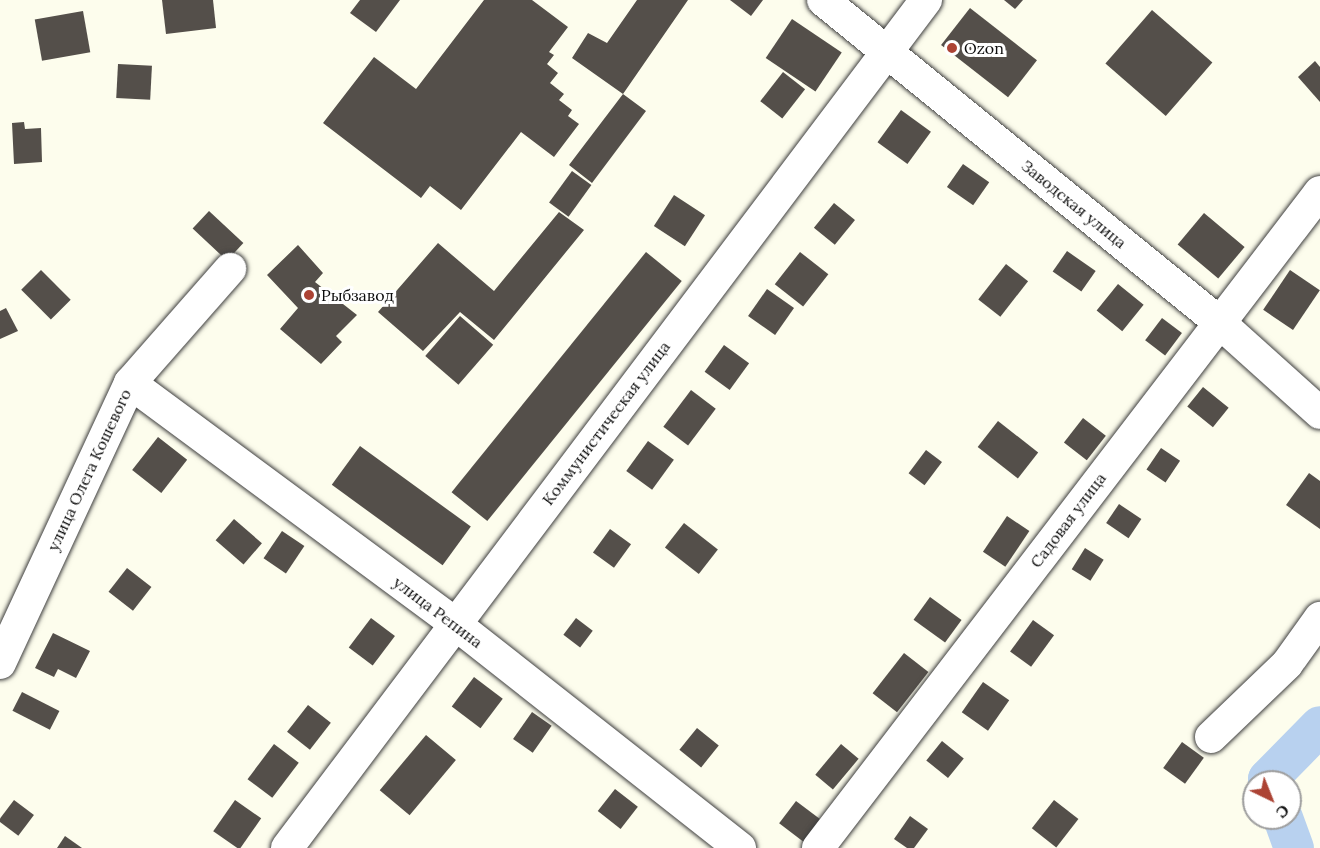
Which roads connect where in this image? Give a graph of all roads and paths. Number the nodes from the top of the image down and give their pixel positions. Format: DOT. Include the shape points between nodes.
graph roads {
  1 [pos="823,0"];
  2 [pos="926,0"];
  3 [pos="887,52"];
  4 [pos="1320,192"];
  5 [pos="230,269"];
  6 [pos="1219,322"];
  7 [pos="130,383"];
  8 [pos="1320,413"];
  9 [pos="1320,618"];
  10 [pos="454,623"];
  11 [pos="0,663"];
  12 [pos="1211,737"];
  13 [pos="287,848"];
  14 [pos="740,848"];
  15 [pos="818,848"];
  1 -- 3 [label="street, Заводская улица"];
  2 -- 3 [label="street, Коммунистическая улица"];
  3 -- 6 [label="street, Заводская улица"];
  3 -- 10 [label="street, Коммунистическая улица"];
  4 -- 6 [label="street, Садовая улица"];
  5 -- 7 [label="street, улица Олега Кошевого"];
  6 -- 8 [label="street, Заводская улица"];
  6 -- 15 [label="street, Садовая улица"];
  7 -- 10 [label="street, улица Репина"];
  7 -- 11 [label="street, улица Олега Кошевого"];
  9 -- 12 [label="street" via="1287,664"];
  10 -- 13 [label="street, Коммунистическая улица"];
  10 -- 14 [label="street, улица Репина"];
}
